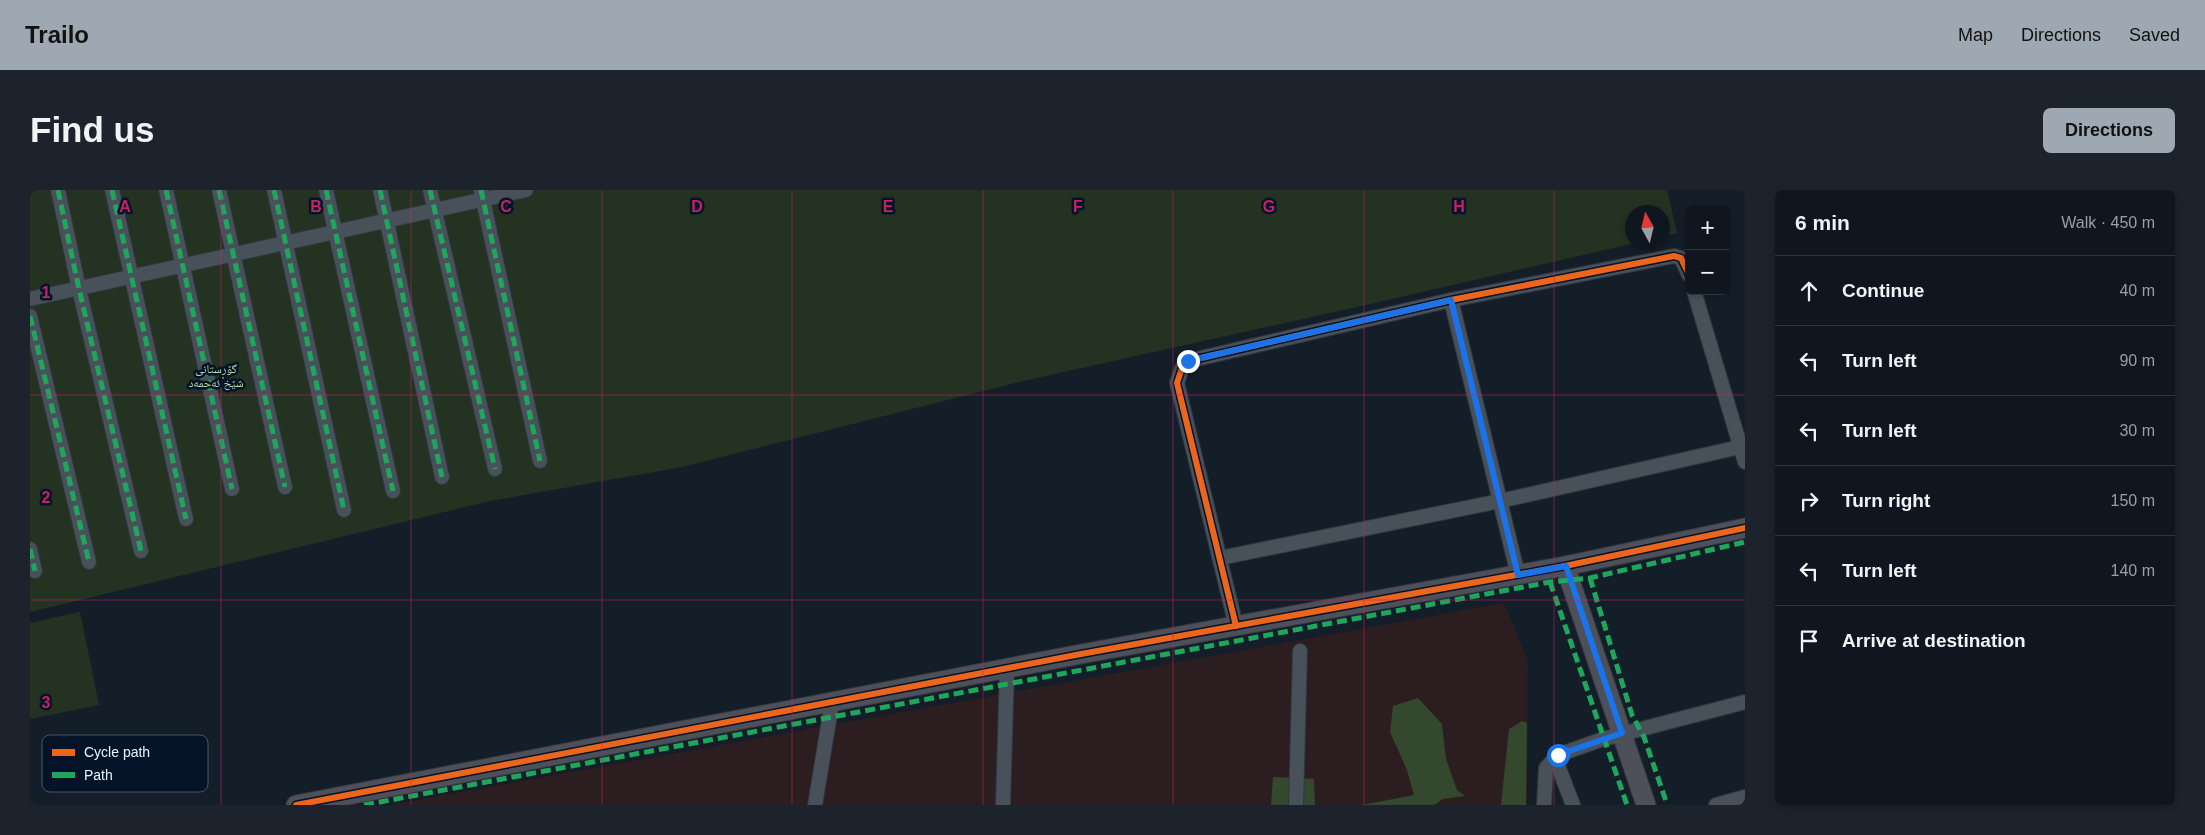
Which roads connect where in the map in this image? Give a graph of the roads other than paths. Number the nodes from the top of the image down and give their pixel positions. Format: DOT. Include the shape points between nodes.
graph roads {
  1 [pos="58,190"];
  2 [pos="112,190"];
  3 [pos="166,190"];
  4 [pos="219,190"];
  5 [pos="274,190"];
  6 [pos="326,190"];
  7 [pos="380,190"];
  8 [pos="430,190"];
  9 [pos="526,190"];
  10 [pos="482,195"];
  11 [pos="436,210"];
  12 [pos="386,221"];
  13 [pos="335,232"];
  14 [pos="286,243"];
  15 [pos="233,254"];
  16 [pos="182,266"];
  17 [pos="1685,266"];
  18 [pos="132,277"];
  19 [pos="79,289"];
  20 [pos="1695,295"];
  21 [pos="30,299"];
  22 [pos="1451,300"];
  23 [pos="30,316"];
  24 [pos="1740,447"];
  25 [pos="540,461"];
  26 [pos="1745,462"];
  27 [pos="495,469"];
  28 [pos="442,477"];
  29 [pos="285,487"];
  30 [pos="232,489"];
  31 [pos="394,491"];
  32 [pos="1500,501"];
  33 [pos="344,510"];
  34 [pos="186,519"];
  35 [pos="1745,528"];
  36 [pos="30,549"];
  37 [pos="141,551"];
  38 [pos="1220,558"];
  39 [pos="88,562"];
  40 [pos="1566,566"];
  41 [pos="35,571"];
  42 [pos="1518,575"];
  43 [pos="1236,626"];
  44 [pos="1300,651"];
  45 [pos="1007,668"];
  46 [pos="832,702"];
  47 [pos="1745,702"];
  48 [pos="1622,733"];
  49 [pos="1554,758"];
  50 [pos="1745,797"];
  51 [pos="296,805"];
  52 [pos="815,805"];
  53 [pos="1003,805"];
  54 [pos="1296,805"];
  55 [pos="1544,805"];
  56 [pos="1573,805"];
  57 [pos="1646,805"];
  58 [pos="1716,805"];
  1 -- 19 [label="street"];
  2 -- 18 [label="street"];
  3 -- 16 [label="street"];
  4 -- 15 [label="street"];
  5 -- 14 [label="street"];
  6 -- 13 [label="street"];
  7 -- 12 [label="street"];
  8 -- 11 [label="street"];
  9 -- 10 [label="street"];
  10 -- 11 [label="street"];
  10 -- 25 [label="street"];
  11 -- 12 [label="street"];
  11 -- 27 [label="street"];
  12 -- 13 [label="street"];
  12 -- 28 [label="street"];
  13 -- 14 [label="street"];
  13 -- 31 [label="street"];
  14 -- 15 [label="street"];
  14 -- 33 [label="street"];
  15 -- 16 [label="street"];
  15 -- 29 [label="street"];
  16 -- 18 [label="street"];
  16 -- 30 [label="street"];
  17 -- 22 [label="street" via="1681,258 1674,256"];
  18 -- 19 [label="street"];
  18 -- 34 [label="street"];
  19 -- 21 [label="street"];
  19 -- 37 [label="street"];
  20 -- 24 [label="street"];
  22 -- 32 [label="street"];
  22 -- 38 [label="street" via="1188,361 1177,383"];
  23 -- 39 [label="street"];
  24 -- 26 [label="street"];
  24 -- 32 [label="street"];
  32 -- 38 [label="street"];
  32 -- 42 [label="street"];
  35 -- 40 [label="street"];
  36 -- 41 [label="street"];
  38 -- 43 [label="street"];
  40 -- 42 [label="street"];
  40 -- 48 [label="street"];
  42 -- 43 [label="street"];
  43 -- 45 [label="street"];
  44 -- 54 [label="street"];
  45 -- 46 [label="street"];
  45 -- 53 [label="street"];
  46 -- 51 [label="street"];
  46 -- 52 [label="street"];
  47 -- 48 [label="street"];
  48 -- 49 [label="street"];
  48 -- 57 [label="street"];
  49 -- 55 [label="street" via="1546,768"];
  49 -- 56 [label="street"];
  50 -- 58 [label="street"];
}
